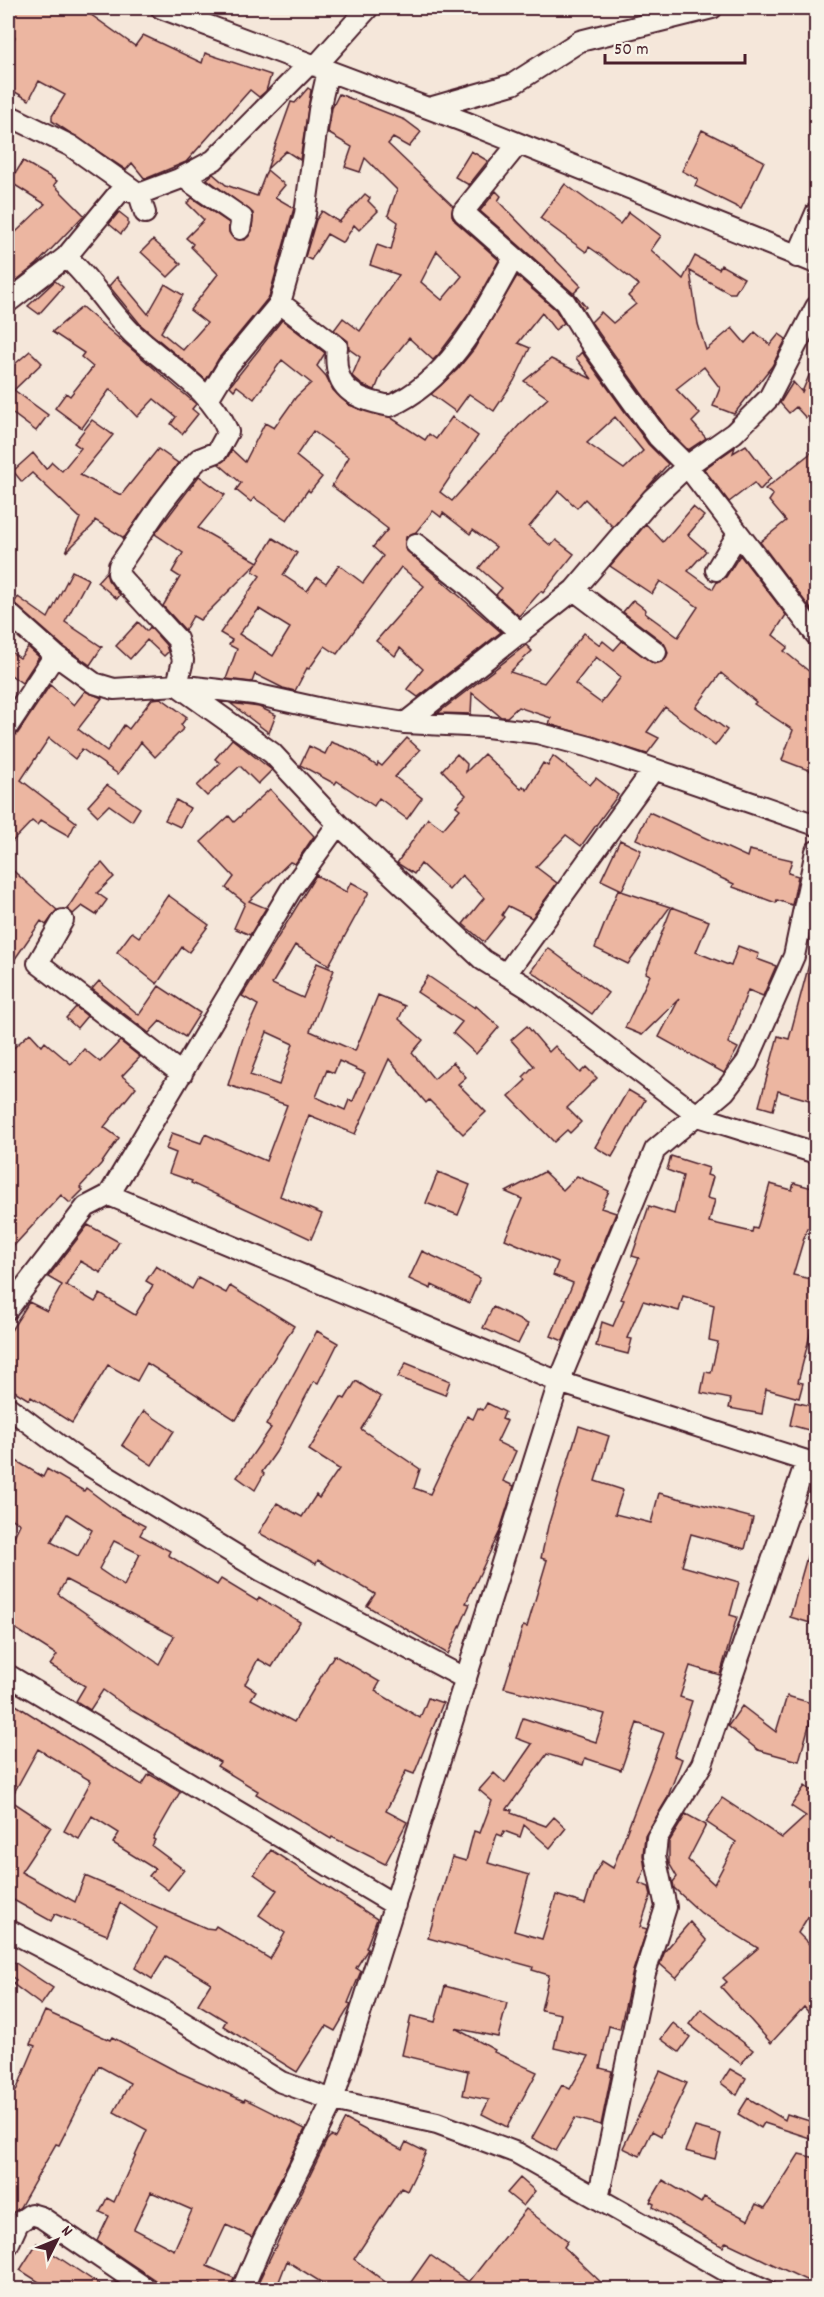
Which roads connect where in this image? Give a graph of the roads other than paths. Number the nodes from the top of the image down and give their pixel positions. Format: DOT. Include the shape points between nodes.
graph roads {
  1 [pos="161,8"];
  2 [pos="368,8"];
  3 [pos="712,8"];
  4 [pos="318,67"];
  5 [pos="429,108"];
  6 [pos="8,115"];
  7 [pos="518,144"];
  8 [pos="183,177"];
  9 [pos="142,203"];
  10 [pos="816,213"];
  11 [pos="240,229"];
  12 [pos="66,257"];
  13 [pos="514,257"];
  14 [pos="797,257"];
  15 [pos="816,263"];
  16 [pos="8,302"];
  17 [pos="280,303"];
  18 [pos="816,307"];
  19 [pos="208,399"];
  20 [pos="687,466"];
  21 [pos="738,534"];
  22 [pos="416,544"];
  23 [pos="716,570"];
  24 [pos="574,590"];
  25 [pos="8,613"];
  26 [pos="521,634"];
  27 [pos="816,636"];
  28 [pos="656,652"];
  29 [pos="55,655"];
  30 [pos="177,685"];
  31 [pos="405,723"];
  32 [pos="8,726"];
  33 [pos="653,771"];
  34 [pos="338,824"];
  35 [pos="816,825"];
  36 [pos="816,851"];
  37 [pos="63,920"];
  38 [pos="506,974"];
  39 [pos="182,1074"];
  40 [pos="698,1116"];
  41 [pos="816,1153"];
  42 [pos="110,1195"];
  43 [pos="8,1309"];
  44 [pos="560,1382"];
  45 [pos="8,1407"];
  46 [pos="811,1463"];
  47 [pos="8,1675"];
  48 [pos="466,1679"];
  49 [pos="395,1905"];
  50 [pos="8,1930"];
  51 [pos="333,2100"];
  52 [pos="598,2199"];
  53 [pos="8,2245"];
  54 [pos="729,2282"];
  55 [pos="148,2289"];
  56 [pos="242,2289"];
  57 [pos="766,2289"];
  1 -- 4 [label="street"];
  2 -- 4 [label="street"];
  3 -- 5 [label="street" via="580,41 513,84"];
  4 -- 5 [label="street"];
  4 -- 8 [label="street" via="214,160"];
  4 -- 17 [label="street" via="319,110 305,214"];
  5 -- 7 [label="street"];
  6 -- 9 [label="street" via="70,146"];
  7 -- 13 [label="street" via="463,212"];
  7 -- 14 [label="street"];
  8 -- 9 [label="street"];
  8 -- 11 [label="street" via="242,218"];
  9 -- 12 [label="street" via="122,189"];
  10 -- 14 [label="street"];
  12 -- 16 [label="street"];
  12 -- 19 [label="street" via="131,333"];
  13 -- 17 [label="street" via="476,325 459,347 421,387 390,406 348,392 335,361 337,347"];
  13 -- 20 [label="street" via="565,302 658,437"];
  14 -- 15 [label="street"];
  17 -- 19 [label="street" via="228,366"];
  18 -- 20 [label="street" via="769,398 734,433"];
  19 -- 30 [label="street" via="228,432 217,452 199,459 162,503 118,573 177,639 183,660"];
  20 -- 21 [label="street"];
  20 -- 24 [label="street" via="652,499"];
  21 -- 23 [label="street"];
  21 -- 27 [label="street"];
  22 -- 26 [label="street"];
  24 -- 26 [label="street"];
  24 -- 28 [label="street"];
  25 -- 29 [label="street"];
  26 -- 31 [label="street" via="501,645"];
  29 -- 30 [label="street" via="94,683 114,689"];
  29 -- 32 [label="street"];
  30 -- 31 [label="street" via="254,694"];
  30 -- 34 [label="street" via="272,753"];
  31 -- 33 [label="street" via="537,733 590,747"];
  33 -- 35 [label="street"];
  33 -- 38 [label="street"];
  34 -- 38 [label="street" via="483,960"];
  34 -- 39 [label="street" via="290,891"];
  36 -- 40 [label="street" via="794,956 756,1044 725,1091"];
  37 -- 39 [label="street" via="38,963"];
  38 -- 40 [label="street"];
  39 -- 42 [label="street"];
  40 -- 41 [label="street"];
  40 -- 44 [label="street" via="655,1150"];
  42 -- 43 [label="street" via="86,1207"];
  42 -- 44 [label="street"];
  44 -- 46 [label="street"];
  44 -- 48 [label="street"];
  45 -- 48 [label="street" via="72,1455 262,1571"];
  46 -- 52 [label="street" via="702,1764 657,1838 655,1856 666,1907 645,1973"];
  47 -- 49 [label="street"];
  48 -- 49 [label="street"];
  49 -- 51 [label="street"];
  50 -- 51 [label="street" via="166,2012 281,2082"];
  51 -- 52 [label="street" via="437,2123 517,2153"];
  51 -- 56 [label="street"];
  52 -- 54 [label="street"];
  53 -- 55 [label="street" via="18,2223 31,2214 41,2217"];
  54 -- 57 [label="street"];
}
